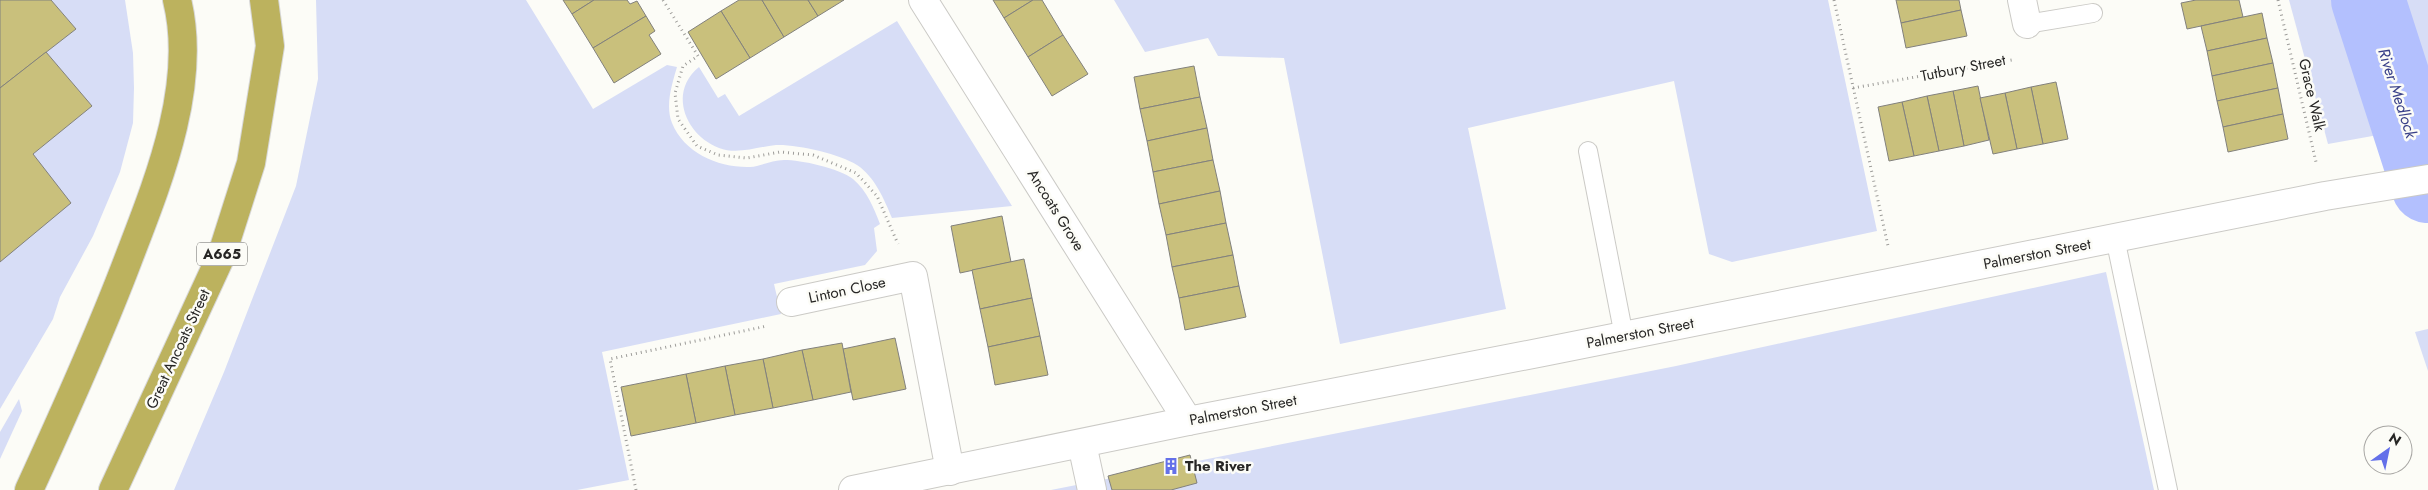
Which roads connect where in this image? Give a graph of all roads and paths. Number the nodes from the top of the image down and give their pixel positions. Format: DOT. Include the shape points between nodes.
graph roads {
  1 [pos="177,0"];
  2 [pos="264,0"];
  3 [pos="663,0"];
  4 [pos="924,0"];
  5 [pos="1834,0"];
  6 [pos="2278,0"];
  7 [pos="2024,12"];
  8 [pos="2093,13"];
  9 [pos="1853,88"];
  10 [pos="1588,151"];
  11 [pos="2428,179"];
  12 [pos="2325,196"];
  13 [pos="2115,238"];
  14 [pos="913,276"];
  15 [pos="1895,282"];
  16 [pos="790,302"];
  17 [pos="1624,336"];
  18 [pos="1188,420"];
  19 [pos="1082,444"];
  20 [pos="950,471"];
  21 [pos="29,490"];
  22 [pos="113,490"];
  23 [pos="636,490"];
  24 [pos="853,490"];
  25 [pos="1092,490"];
  26 [pos="2168,490"];
  1 -- 21 [label="highway" via="182,61 175,119 151,200 93,351"];
  2 -- 22 [label="highway, Great Ancoats Street / A665" via="270,46 251,163 222,254"];
  3 -- 14 [label="path" via="698,56 684,66 675,93 678,119 697,146 718,155 747,158 780,152 813,155 856,174 877,196"];
  4 -- 18 [label="street, Ancoats Grove"];
  5 -- 9 [label="path"];
  6 -- 12 [label="path, Grace Walk"];
  7 -- 8 [label="lane"];
  7 -- 9 [label="path, Tutbury Street" via="2012,60"];
  9 -- 15 [label="path"];
  10 -- 17 [label="lane"];
  11 -- 12 [label="street, Palmerston Street"];
  12 -- 13 [label="street, Palmerston Street"];
  13 -- 15 [label="street, Palmerston Street"];
  13 -- 26 [label="lane"];
  14 -- 16 [label="street, Linton Close"];
  14 -- 20 [label="street"];
  15 -- 17 [label="street, Palmerston Street"];
  16 -- 23 [label="path, Linton Close" via="795,321 610,359"];
  17 -- 18 [label="street, Palmerston Street"];
  18 -- 19 [label="street, Palmerston Street"];
  19 -- 20 [label="street, Palmerston Street"];
  19 -- 25 [label="street"];
  20 -- 24 [label="street, Palmerston Street"];
}
